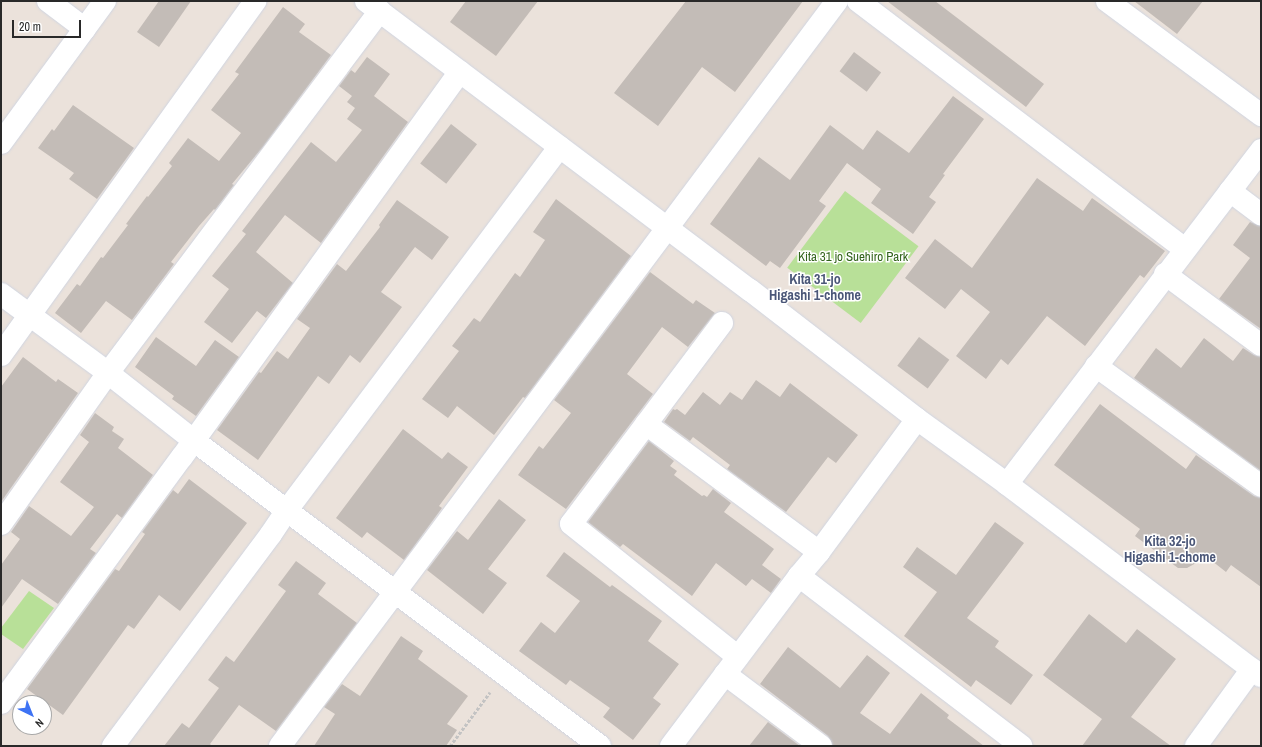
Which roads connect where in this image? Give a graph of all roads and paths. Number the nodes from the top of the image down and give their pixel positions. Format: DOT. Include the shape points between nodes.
graph roads {
  1 [pos="48,1"];
  2 [pos="105,1"];
  3 [pos="255,1"];
  4 [pos="837,1"];
  5 [pos="858,1"];
  6 [pos="1107,1"];
  7 [pos="373,6"];
  8 [pos="85,29"];
  9 [pos="460,72"];
  10 [pos="1261,115"];
  11 [pos="4,133"];
  12 [pos="560,147"];
  13 [pos="1261,150"];
  14 [pos="1230,191"];
  15 [pos="1261,214"];
  16 [pos="668,228"];
  17 [pos="1185,249"];
  18 [pos="1165,274"];
  19 [pos="1,294"];
  20 [pos="31,315"];
  21 [pos="722,323"];
  22 [pos="1261,345"];
  23 [pos="1,356"];
  24 [pos="1096,366"];
  25 [pos="108,373"];
  26 [pos="917,420"];
  27 [pos="646,424"];
  28 [pos="193,440"];
  29 [pos="1007,484"];
  30 [pos="1261,486"];
  31 [pos="287,510"];
  32 [pos="1,524"];
  33 [pos="819,552"];
  34 [pos="799,576"];
  35 [pos="394,591"];
  36 [pos="732,665"];
  37 [pos="1256,673"];
  38 [pos="493,689"];
  39 [pos="1,703"];
  40 [pos="113,746"];
  41 [pos="280,746"];
  42 [pos="450,746"];
  43 [pos="600,746"];
  44 [pos="671,746"];
  45 [pos="821,746"];
  46 [pos="1021,746"];
  47 [pos="1196,746"];
  1 -- 8 [label="street"];
  2 -- 8 [label="street"];
  3 -- 20 [label="street"];
  4 -- 16 [label="street"];
  5 -- 17 [label="street"];
  6 -- 10 [label="street"];
  7 -- 9 [label="street"];
  7 -- 25 [label="street"];
  8 -- 11 [label="street"];
  9 -- 12 [label="street"];
  9 -- 28 [label="street"];
  12 -- 16 [label="street"];
  12 -- 31 [label="street"];
  13 -- 14 [label="street"];
  14 -- 15 [label="street"];
  14 -- 17 [label="street"];
  16 -- 26 [label="street"];
  16 -- 35 [label="street"];
  17 -- 18 [label="street"];
  18 -- 22 [label="street"];
  18 -- 24 [label="street"];
  19 -- 20 [label="street"];
  20 -- 23 [label="street"];
  20 -- 25 [label="street"];
  21 -- 27 [label="street"];
  24 -- 29 [label="street"];
  24 -- 30 [label="street"];
  25 -- 28 [label="street"];
  25 -- 32 [label="street"];
  26 -- 29 [label="street"];
  26 -- 33 [label="street"];
  27 -- 33 [label="street"];
  27 -- 36 [label="street" via="571,524"];
  28 -- 31 [label="street"];
  28 -- 39 [label="street"];
  29 -- 37 [label="street"];
  31 -- 35 [label="street"];
  31 -- 40 [label="street"];
  33 -- 34 [label="street"];
  34 -- 36 [label="street"];
  34 -- 46 [label="street"];
  35 -- 41 [label="street"];
  35 -- 43 [label="street"];
  36 -- 44 [label="street"];
  36 -- 45 [label="street"];
  37 -- 47 [label="street"];
  38 -- 42 [label="path"];
}
